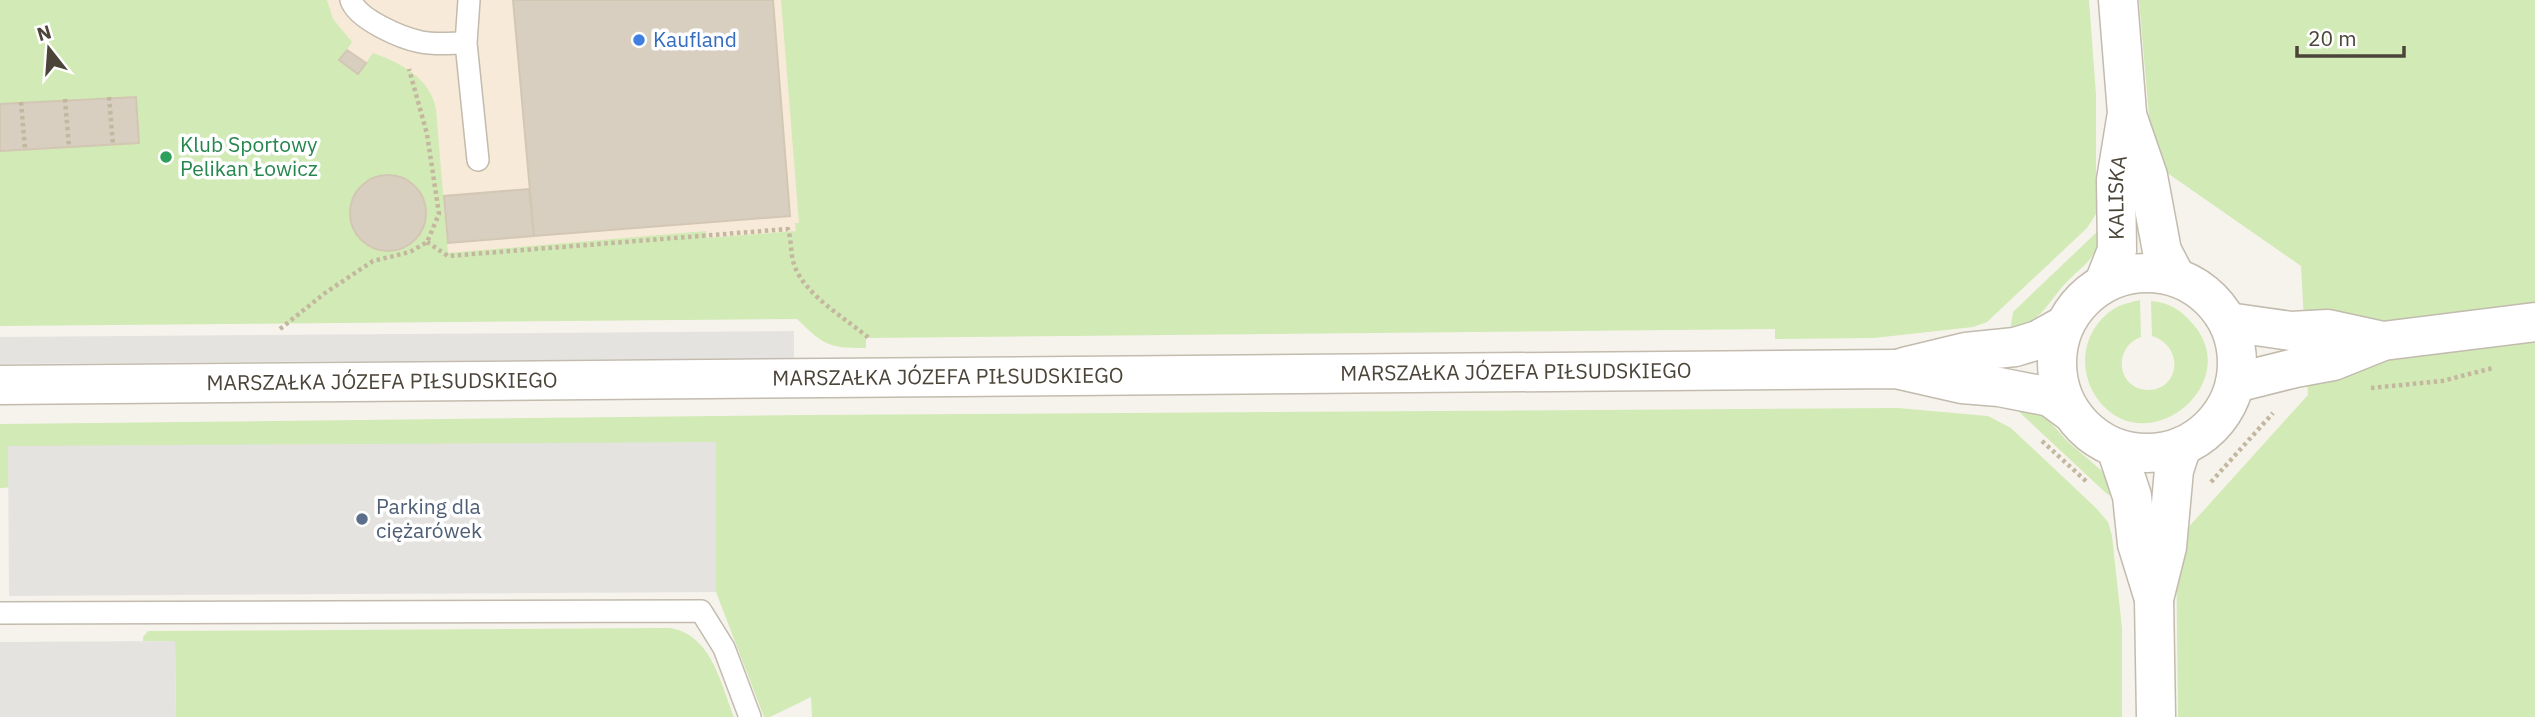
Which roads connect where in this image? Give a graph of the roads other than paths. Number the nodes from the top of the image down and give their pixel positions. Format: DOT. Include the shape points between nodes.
graph roads {
  1 [pos="351,0"];
  2 [pos="469,0"];
  3 [pos="2118,0"];
  4 [pos="466,43"];
  5 [pos="2127,113"];
  6 [pos="478,160"];
  7 [pos="2175,276"];
  8 [pos="2104,282"];
  9 [pos="2228,322"];
  10 [pos="2535,322"];
  11 [pos="2063,326"];
  12 [pos="2383,341"];
  13 [pos="1896,369"];
  14 [pos="2235,383"];
  15 [pos="0,385"];
  16 [pos="2069,411"];
  17 [pos="2182,446"];
  18 [pos="2116,448"];
  19 [pos="2154,599"];
  20 [pos="0,613"];
  21 [pos="750,717"];
  22 [pos="2156,717"];
  1 -- 4 [label="lane" via="353,9 376,25 421,43"];
  2 -- 4 [label="lane"];
  3 -- 5 [label="street, KALISKA"];
  4 -- 6 [label="lane"];
  5 -- 7 [label="street, KALISKA" via="2148,176 2162,250"];
  5 -- 8 [label="street, KALISKA" via="2116,180 2117,250"];
  7 -- 8 [label="street" via="2127,274"];
  7 -- 9 [label="street" via="2206,294"];
  8 -- 11 [label="street" via="2087,294"];
  9 -- 12 [label="street" via="2291,331 2328,328"];
  9 -- 14 [label="street" via="2238,362"];
  10 -- 12 [label="street"];
  11 -- 13 [label="street, MARSZAŁKA JÓZEFA PIŁSUDSKIEGO" via="2015,347 1966,352"];
  11 -- 16 [label="street" via="2057,378"];
  12 -- 14 [label="street" via="2333,362"];
  13 -- 15 [label="street, MARSZAŁKA JÓZEFA PIŁSUDSKIEGO"];
  13 -- 16 [label="street, MARSZAŁKA JÓZEFA PIŁSUDSKIEGO" via="2050,397"];
  14 -- 17 [label="street" via="2221,414"];
  16 -- 18 [label="street" via="2089,433"];
  17 -- 18 [label="street" via="2142,453"];
  17 -- 19 [label="street" via="2174,470 2167,547"];
  18 -- 19 [label="street" via="2132,496 2137,544"];
  19 -- 22 [label="street"];
  20 -- 21 [label="lane" via="701,611 724,648"];
}
